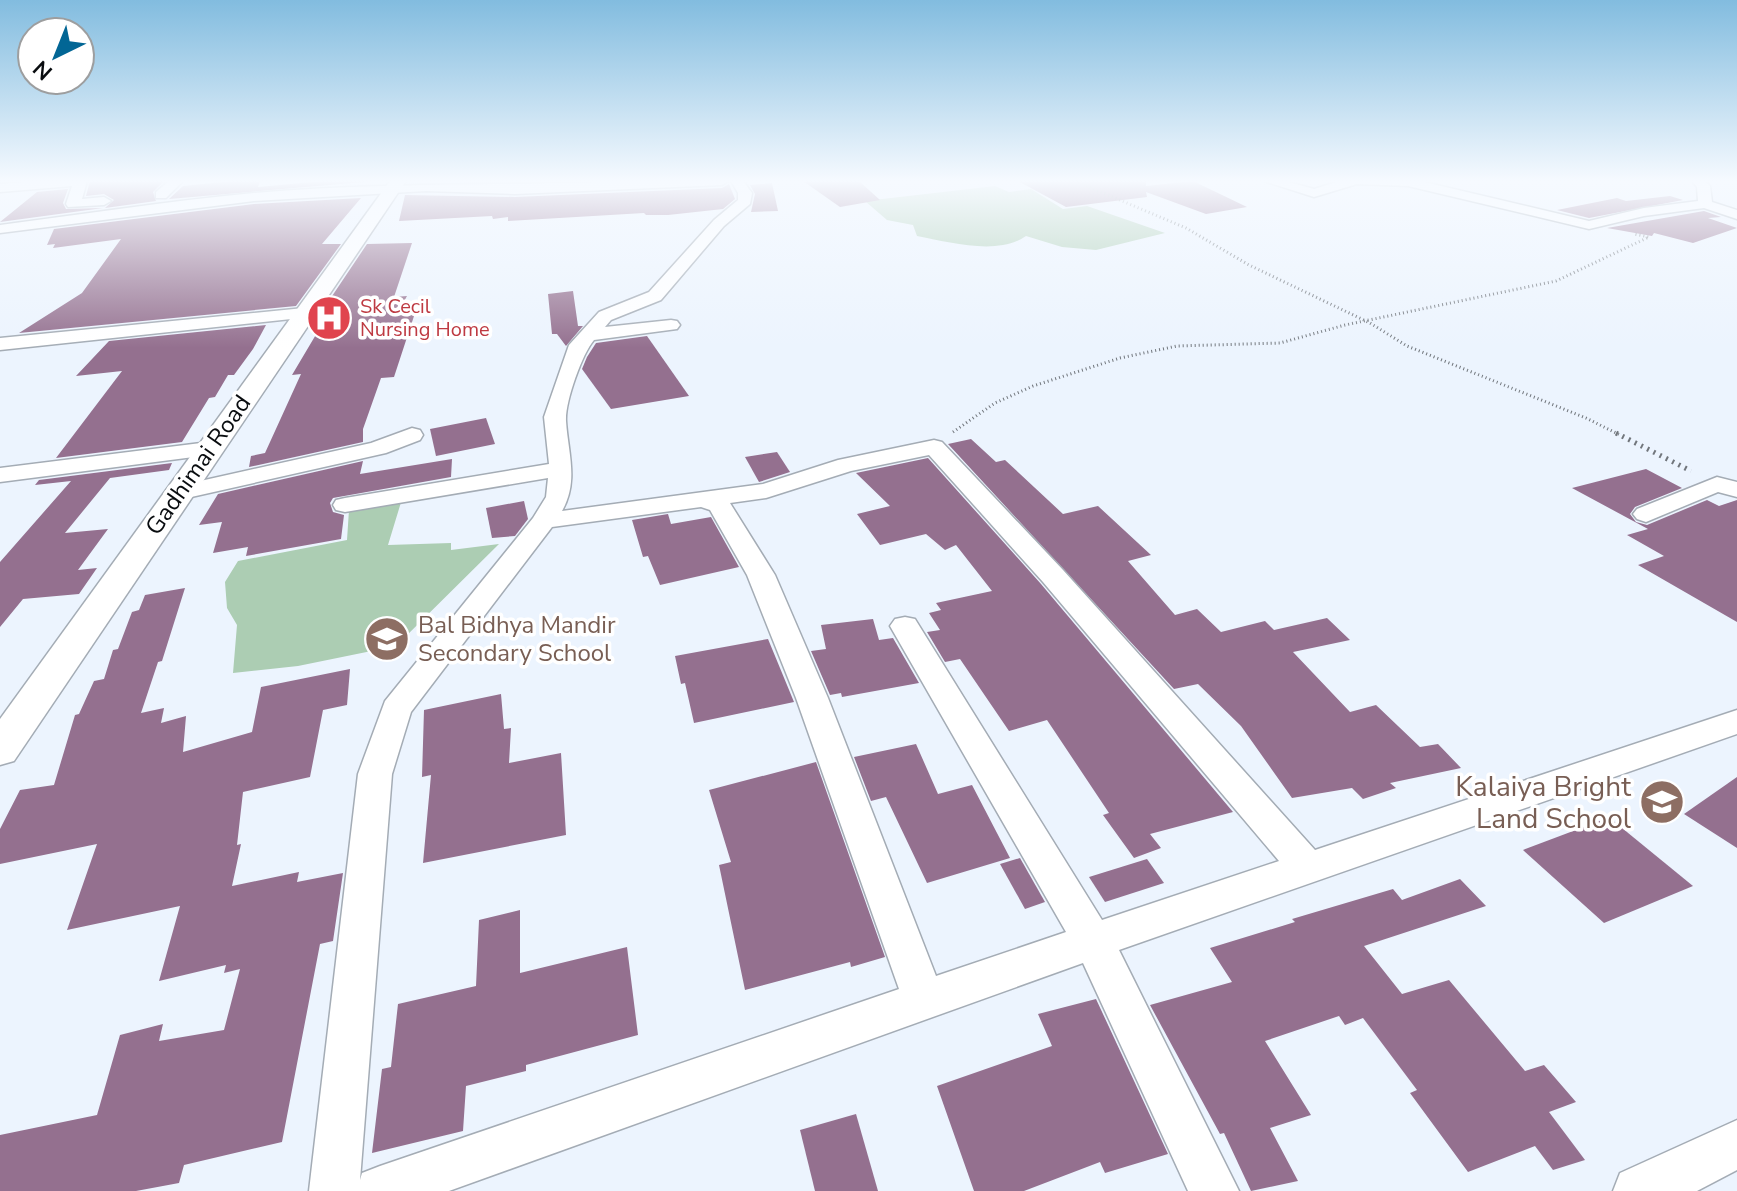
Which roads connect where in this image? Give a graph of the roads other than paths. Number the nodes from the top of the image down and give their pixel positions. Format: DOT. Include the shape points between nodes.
graph roads {
  1 [pos="359,237"];
  2 [pos="707,237"];
  3 [pos="304,313"];
  4 [pos="671,325"];
  5 [pos="588,335"];
  6 [pos="0,344"];
  7 [pos="412,435"];
  8 [pos="209,449"];
  9 [pos="561,469"];
  10 [pos="0,475"];
  11 [pos="1727,487"];
  12 [pos="178,493"];
  13 [pos="702,499"];
  14 [pos="345,505"];
  15 [pos="1646,514"];
  16 [pos="544,521"];
  17 [pos="905,626"];
  18 [pos="1737,722"];
  19 [pos="0,750"];
  20 [pos="1307,867"];
  21 [pos="1093,941"];
  22 [pos="924,1000"];
  23 [pos="1737,1144"];
  24 [pos="334,1191"];
  25 [pos="380,1191"];
  26 [pos="1214,1191"];
  27 [pos="1638,1191"];
  1 -- 3 [label="street, Gadhimai Road"];
  2 -- 5 [label="street" via="655,296 605,316"];
  3 -- 6 [label="street"];
  3 -- 8 [label="street, Gadhimai Road"];
  4 -- 5 [label="street"];
  5 -- 9 [label="street" via="576,349 555,417"];
  7 -- 12 [label="street" via="378,448"];
  8 -- 10 [label="street"];
  8 -- 12 [label="street, Gadhimai Road"];
  9 -- 14 [label="street"];
  9 -- 16 [label="street" via="558,497"];
  11 -- 15 [label="street"];
  12 -- 19 [label="street, Gadhimai Road"];
  13 -- 16 [label="street"];
  13 -- 20 [label="street" via="766,491 846,465 934,447"];
  13 -- 22 [label="street" via="719,505 761,575"];
  16 -- 24 [label="street" via="396,709 375,774"];
  17 -- 21 [label="street"];
  18 -- 20 [label="street"];
  20 -- 21 [label="street"];
  21 -- 22 [label="street"];
  21 -- 26 [label="street"];
  22 -- 25 [label="street"];
  23 -- 27 [label="street"];
}
